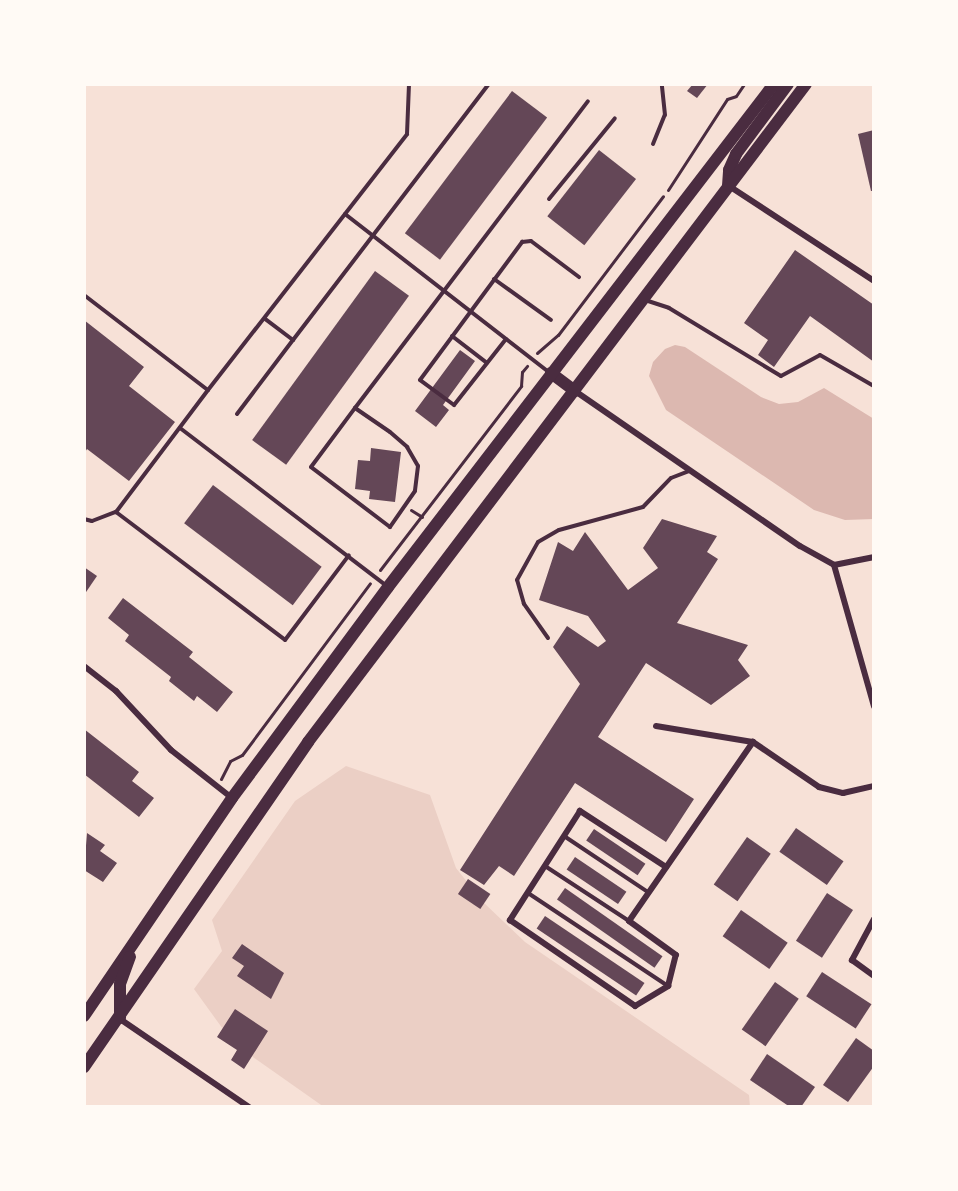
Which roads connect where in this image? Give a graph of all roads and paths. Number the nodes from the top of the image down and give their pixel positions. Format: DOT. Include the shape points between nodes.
graph roads {
  1 [pos="409,84"];
  2 [pos="489,84"];
  3 [pos="662,84"];
  4 [pos="744,84"];
  5 [pos="774,84"];
  6 [pos="788,84"];
  7 [pos="806,84"];
  8 [pos="588,101"];
  9 [pos="615,118"];
  10 [pos="653,144"];
  11 [pos="728,186"];
  12 [pos="668,190"];
  13 [pos="663,196"];
  14 [pos="549,199"];
  15 [pos="345,214"];
  16 [pos="373,236"];
  17 [pos="579,277"];
  18 [pos="494,279"];
  19 [pos="874,281"];
  20 [pos="444,291"];
  21 [pos="84,295"];
  22 [pos="643,299"];
  23 [pos="470,311"];
  24 [pos="265,319"];
  25 [pos="551,320"];
  26 [pos="452,336"];
  27 [pos="506,339"];
  28 [pos="293,340"];
  29 [pos="532,359"];
  30 [pos="487,363"];
  31 [pos="551,373"];
  32 [pos="874,386"];
  33 [pos="208,390"];
  34 [pos="575,391"];
  35 [pos="355,408"];
  36 [pos="237,414"];
  37 [pos="180,428"];
  38 [pos="689,471"];
  39 [pos="407,508"];
  40 [pos="116,512"];
  41 [pos="422,517"];
  42 [pos="84,519"];
  43 [pos="349,555"];
  44 [pos="874,557"];
  45 [pos="834,565"];
  46 [pos="375,577"];
  47 [pos="388,587"];
  48 [pos="548,639"];
  49 [pos="84,666"];
  50 [pos="874,706"];
  51 [pos="656,726"];
  52 [pos="753,742"];
  53 [pos="217,786"];
  54 [pos="874,786"];
  55 [pos="232,798"];
  56 [pos="564,836"];
  57 [pos="544,866"];
  58 [pos="666,867"];
  59 [pos="649,892"];
  60 [pos="527,893"];
  61 [pos="874,919"];
  62 [pos="629,921"];
  63 [pos="137,939"];
  64 [pos="874,976"];
  65 [pos="668,986"];
  66 [pos="84,1016"];
  67 [pos="120,1018"];
  68 [pos="84,1067"];
  69 [pos="249,1107"];
  1 -- 15 [label="lane" via="407,134"];
  2 -- 16 [label="lane"];
  3 -- 10 [label="lane" via="665,115"];
  4 -- 12 [label="path" via="736,96 728,99"];
  5 -- 31 [label="main road"];
  6 -- 11 [label="main road" via="735,154"];
  7 -- 11 [label="main road"];
  8 -- 20 [label="lane"];
  9 -- 14 [label="lane"];
  11 -- 19 [label="street"];
  11 -- 22 [label="main road"];
  13 -- 29 [label="path" via="558,334"];
  15 -- 16 [label="lane"];
  15 -- 24 [label="lane"];
  16 -- 20 [label="lane"];
  16 -- 28 [label="lane"];
  17 -- 18 [label="lane" via="526,240"];
  18 -- 23 [label="lane"];
  18 -- 25 [label="lane"];
  20 -- 23 [label="lane"];
  20 -- 35 [label="lane"];
  21 -- 33 [label="lane"];
  22 -- 32 [label="lane" via="669,308 782,376 820,355"];
  22 -- 34 [label="main road"];
  23 -- 26 [label="lane"];
  23 -- 27 [label="lane"];
  24 -- 28 [label="lane"];
  24 -- 33 [label="lane"];
  26 -- 30 [label="lane"];
  26 -- 30 [label="lane" via="420,380 454,405"];
  27 -- 29 [label="lane"];
  27 -- 30 [label="lane"];
  28 -- 36 [label="lane"];
  29 -- 31 [label="lane"];
  29 -- 41 [label="path" via="522,372 521,386"];
  31 -- 34 [label="main road"];
  31 -- 47 [label="main road"];
  33 -- 37 [label="lane"];
  34 -- 38 [label="street"];
  34 -- 67 [label="main road" via="308,742"];
  35 -- 39 [label="lane" via="399,440 418,466 415,491"];
  35 -- 39 [label="lane" via="312,467 390,527"];
  37 -- 40 [label="lane"];
  37 -- 43 [label="lane"];
  38 -- 45 [label="street"];
  38 -- 48 [label="lane" via="671,478 643,507 559,530 538,542 517,580 524,604"];
  39 -- 41 [label="path"];
  40 -- 42 [label="lane" via="92,521"];
  40 -- 43 [label="lane" via="285,640"];
  41 -- 46 [label="path"];
  43 -- 46 [label="lane"];
  44 -- 45 [label="street"];
  45 -- 50 [label="street"];
  46 -- 47 [label="lane"];
  46 -- 53 [label="path" via="242,755 230,761"];
  47 -- 55 [label="main road"];
  49 -- 53 [label="street" via="116,691 171,750"];
  51 -- 52 [label="street"];
  52 -- 54 [label="street" via="819,787 843,793"];
  52 -- 58 [label="street"];
  53 -- 55 [label="street"];
  55 -- 63 [label="main road"];
  56 -- 57 [label="street"];
  56 -- 58 [label="street" via="580,811"];
  56 -- 59 [label="lane"];
  57 -- 60 [label="street"];
  57 -- 62 [label="lane"];
  58 -- 59 [label="street"];
  59 -- 62 [label="street"];
  60 -- 65 [label="lane"];
  60 -- 65 [label="street" via="510,920 635,1006"];
  61 -- 64 [label="street" via="852,960"];
  62 -- 65 [label="street" via="676,955"];
  63 -- 66 [label="main road"];
  63 -- 67 [label="main road" via="120,984"];
  67 -- 68 [label="main road"];
  67 -- 69 [label="street"];
}
